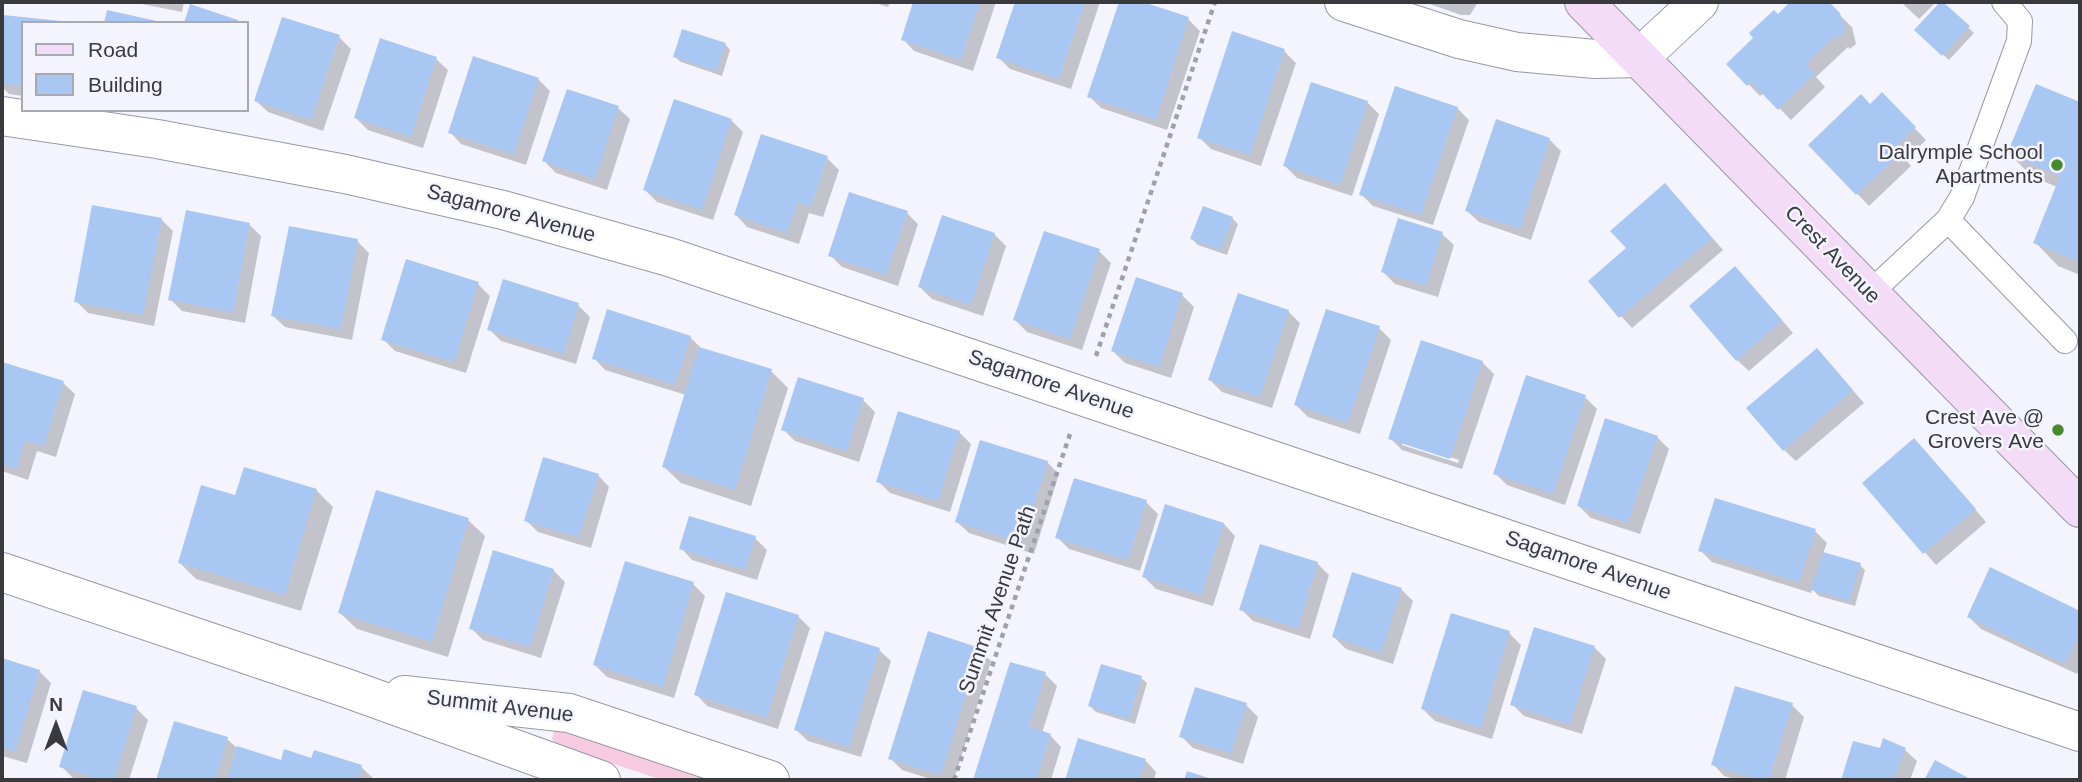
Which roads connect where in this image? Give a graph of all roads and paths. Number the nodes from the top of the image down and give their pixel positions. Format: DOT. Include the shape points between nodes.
graph roads {
  1 [pos="1215,2"];
  2 [pos="1344,2"];
  3 [pos="1584,2"];
  4 [pos="1699,2"];
  5 [pos="2004,2"];
  6 [pos="1639,58"];
  7 [pos="2,116"];
  8 [pos="1948,220"];
  9 [pos="1870,293"];
  10 [pos="2065,341"];
  11 [pos="1099,347"];
  12 [pos="1072,429"];
  13 [pos="2080,508"];
  14 [pos="2,572"];
  15 [pos="346,688"];
  16 [pos="2080,732"];
  17 [pos="601,780"];
  18 [pos="770,780"];
  19 [pos="954,780"];
  1 -- 11 [label="path"];
  2 -- 6 [label="street" via="1446,36 1517,52"];
  3 -- 6 [label="main road, Crest Avenue"];
  4 -- 6 [label="street"];
  5 -- 8 [label="lane" via="2020,21 2019,40 1962,197"];
  6 -- 9 [label="main road, Crest Avenue"];
  7 -- 16 [label="street, Sagamore Avenue" via="345,174 503,210 669,257"];
  8 -- 9 [label="lane"];
  8 -- 10 [label="lane"];
  9 -- 13 [label="main road, Crest Avenue"];
  12 -- 19 [label="path, Summit Avenue Path"];
  14 -- 15 [label="street, Summit Avenue"];
  15 -- 17 [label="street, Summit Avenue"];
  15 -- 18 [label="street, Summit Avenue" via="569,713"];
}
